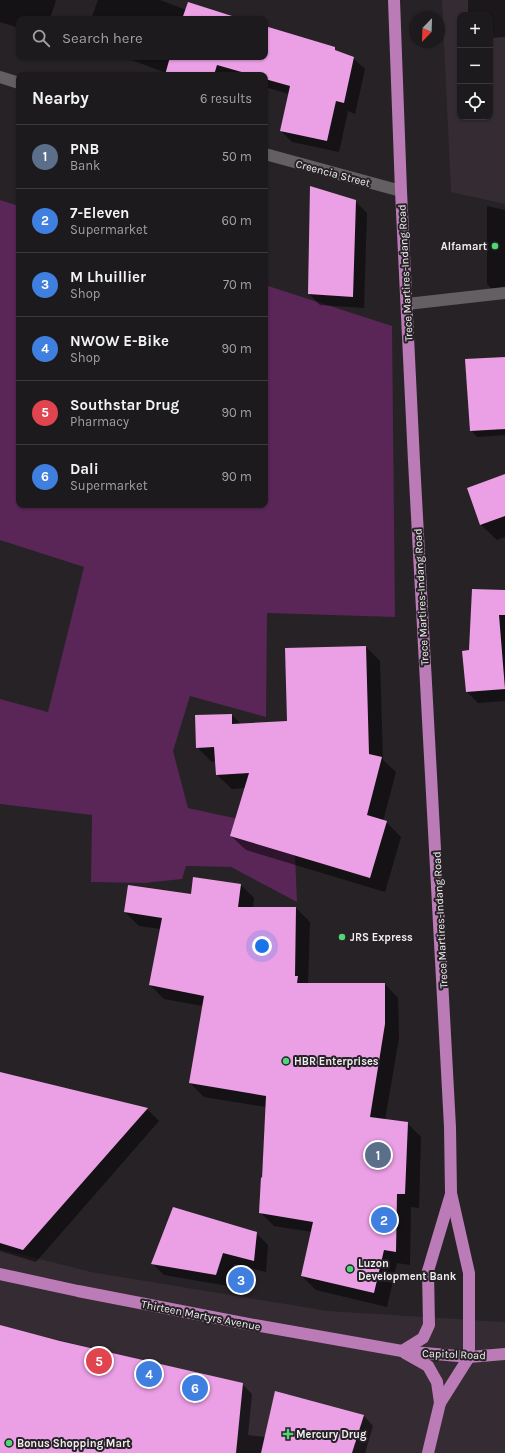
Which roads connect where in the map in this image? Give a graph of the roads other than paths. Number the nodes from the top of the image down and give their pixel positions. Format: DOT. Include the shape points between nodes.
graph roads {
  1 [pos="394,0"];
  2 [pos="0,77"];
  3 [pos="16,82"];
  4 [pos="268,155"];
  5 [pos="401,191"];
  6 [pos="505,294"];
  7 [pos="407,304"];
  8 [pos="451,1193"];
  9 [pos="0,1274"];
  10 [pos="402,1351"];
  11 [pos="505,1354"];
  12 [pos="469,1357"];
  13 [pos="440,1403"];
  14 [pos="428,1453"];
  1 -- 5 [label="main road, Trece Martires-Indang Road"];
  2 -- 3 [label="street"];
  4 -- 5 [label="street, Creencia Street"];
  5 -- 7 [label="main road, Trece Martires-Indang Road"];
  6 -- 7 [label="street"];
  7 -- 8 [label="main road, Trece Martires-Indang Road" via="446,1023"];
  8 -- 10 [label="main road, Trece Martires-Indang Road" via="428,1272 429,1325 423,1338"];
  8 -- 12 [label="main road, Trece Martires-Indang Road" via="469,1273"];
  9 -- 10 [label="main road, Thirteen Martyrs Avenue" via="243,1323"];
  10 -- 12 [label="main road, Capitol Road"];
  10 -- 13 [label="main road" via="428,1366 437,1382"];
  11 -- 12 [label="main road, Capitol Road"];
  12 -- 13 [label="main road"];
  13 -- 14 [label="main road"];
}
